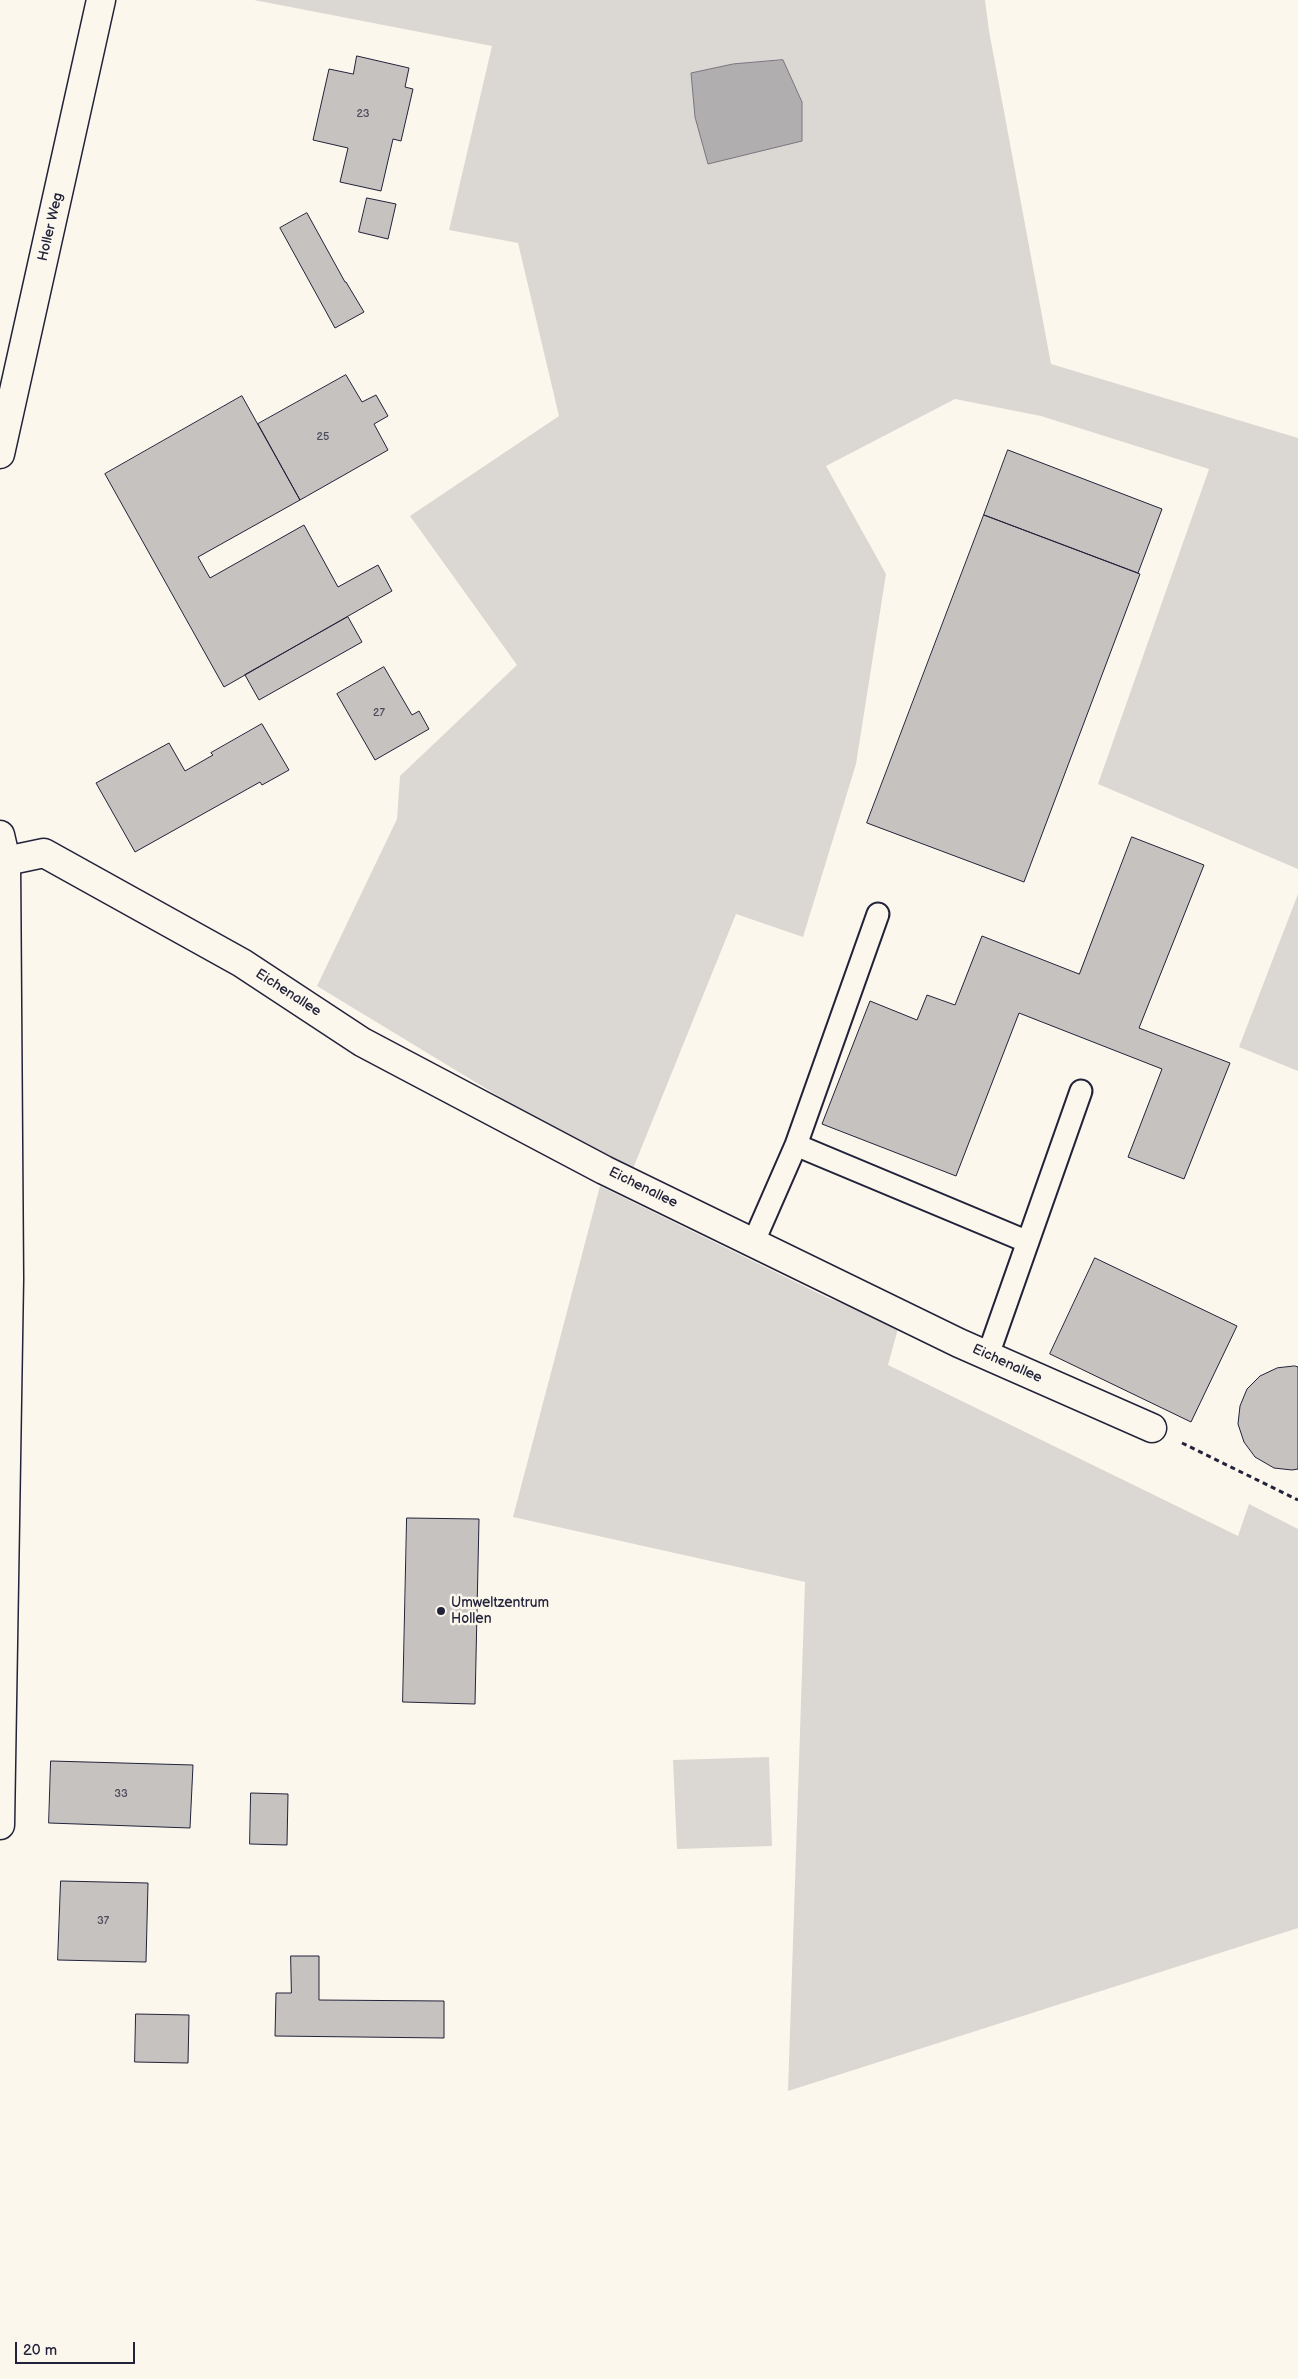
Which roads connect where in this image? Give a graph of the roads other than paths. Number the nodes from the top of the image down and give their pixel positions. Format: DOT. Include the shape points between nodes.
graph roads {
  1 [pos="101,0"];
  2 [pos="0,454"];
  3 [pos="3,848"];
  4 [pos="878,914"];
  5 [pos="1081,1091"];
  6 [pos="796,1145"];
  7 [pos="754,1241"];
  8 [pos="1028,1242"];
  9 [pos="988,1355"];
  10 [pos="1152,1428"];
  11 [pos="0,1825"];
  1 -- 2 [label="street, Holler Weg"];
  3 -- 7 [label="street, Eichenallee" via="44,853 242,963 362,1042 604,1170"];
  3 -- 11 [label="street" via="9,1279"];
  4 -- 6 [label="lane"];
  5 -- 8 [label="lane"];
  6 -- 7 [label="lane"];
  6 -- 8 [label="lane"];
  7 -- 9 [label="street, Eichenallee"];
  8 -- 9 [label="lane"];
  9 -- 10 [label="street, Eichenallee"];
}
